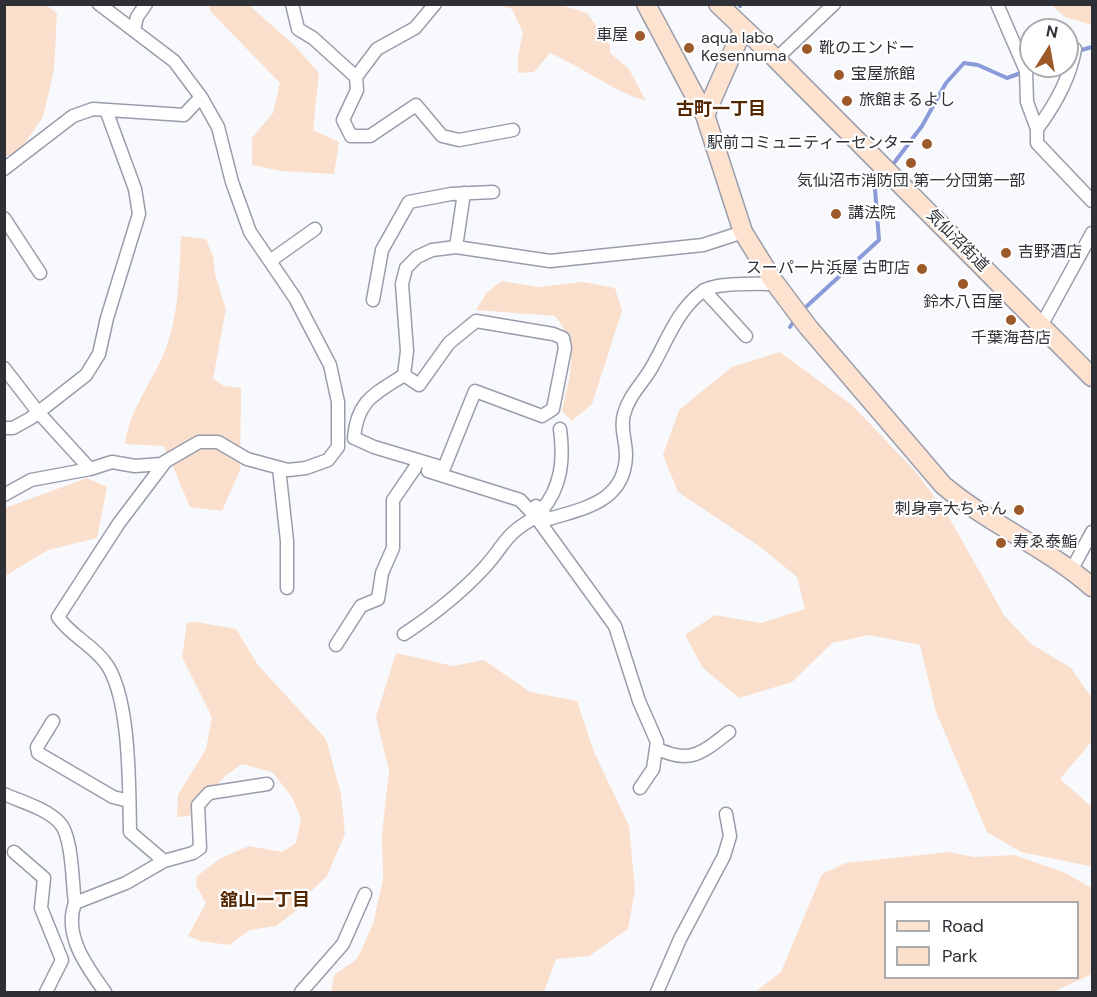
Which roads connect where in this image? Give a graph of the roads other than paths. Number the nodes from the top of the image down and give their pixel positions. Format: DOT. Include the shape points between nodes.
graph roads {
  1 [pos="99,4"];
  2 [pos="147,4"];
  3 [pos="292,4"];
  4 [pos="435,4"];
  5 [pos="646,4"];
  6 [pos="718,4"];
  7 [pos="834,4"];
  8 [pos="997,4"];
  9 [pos="743,29"];
  10 [pos="135,30"];
  11 [pos="776,59"];
  12 [pos="356,77"];
  13 [pos="1066,78"];
  14 [pos="201,97"];
  15 [pos="106,110"];
  16 [pos="705,115"];
  17 [pos="1037,129"];
  18 [pos="513,130"];
  19 [pos="4,169"];
  20 [pos="493,192"];
  21 [pos="464,193"];
  22 [pos="1092,201"];
  23 [pos="4,218"];
  24 [pos="315,229"];
  25 [pos="743,232"];
  26 [pos="1092,233"];
  27 [pos="456,248"];
  28 [pos="270,261"];
  29 [pos="40,273"];
  30 [pos="776,284"];
  31 [pos="704,290"];
  32 [pos="373,300"];
  33 [pos="1041,326"];
  34 [pos="746,336"];
  35 [pos="4,368"];
  36 [pos="404,375"];
  37 [pos="1092,377"];
  38 [pos="38,412"];
  39 [pos="4,428"];
  40 [pos="560,429"];
  41 [pos="338,437"];
  42 [pos="354,438"];
  43 [pos="392,453"];
  44 [pos="166,460"];
  45 [pos="279,468"];
  46 [pos="415,468"];
  47 [pos="90,469"];
  48 [pos="4,495"];
  49 [pos="538,514"];
  50 [pos="1092,532"];
  51 [pos="1072,569"];
  52 [pos="1092,587"];
  53 [pos="287,588"];
  54 [pos="404,634"];
  55 [pos="336,645"];
  56 [pos="53,721"];
  57 [pos="729,732"];
  58 [pos="656,748"];
  59 [pos="267,784"];
  60 [pos="640,788"];
  61 [pos="4,794"];
  62 [pos="129,801"];
  63 [pos="726,814"];
  64 [pos="14,852"];
  65 [pos="164,861"];
  66 [pos="365,894"];
  67 [pos="75,903"];
  68 [pos="46,993"];
  69 [pos="105,993"];
  70 [pos="301,993"];
  71 [pos="657,993"];
  1 -- 10 [label="street"];
  2 -- 10 [label="street" via="137,17"];
  3 -- 12 [label="street" via="298,29"];
  4 -- 12 [label="street" via="415,28 377,49"];
  5 -- 16 [label="street"];
  6 -- 9 [label="street, 気仙沼街道"];
  7 -- 11 [label="street"];
  8 -- 17 [label="street" via="1027,76 1027,102"];
  9 -- 11 [label="street, 気仙沼街道"];
  9 -- 16 [label="street"];
  10 -- 14 [label="street" via="174,61"];
  11 -- 33 [label="street, 気仙沼街道"];
  12 -- 18 [label="street" via="357,90 343,120 351,136 370,136 416,105 442,136 459,140"];
  13 -- 17 [label="street"];
  14 -- 15 [label="street" via="184,115"];
  14 -- 28 [label="street" via="218,127 250,232"];
  15 -- 19 [label="street" via="93,109 73,116"];
  15 -- 38 [label="street" via="135,189 139,214 106,318 99,354 86,375"];
  16 -- 25 [label="street"];
  17 -- 22 [label="street" via="1037,143"];
  20 -- 21 [label="street"];
  21 -- 27 [label="street"];
  21 -- 32 [label="street" via="409,202 382,250"];
  23 -- 29 [label="street"];
  24 -- 28 [label="street"];
  25 -- 27 [label="street" via="703,245 550,261"];
  25 -- 30 [label="street"];
  26 -- 33 [label="street"];
  27 -- 36 [label="street" via="432,250 406,268 402,284 407,351"];
  28 -- 41 [label="street" via="295,298 330,365 338,402"];
  30 -- 31 [label="street"];
  30 -- 51 [label="street" via="943,485 968,506"];
  31 -- 34 [label="street"];
  31 -- 49 [label="street" via="678,317 652,368 628,401 623,418 625,468 619,481 598,504 549,519"];
  33 -- 37 [label="street, 気仙沼街道"];
  35 -- 38 [label="street"];
  36 -- 42 [label="street" via="369,398 357,414"];
  36 -- 43 [label="street" via="419,385 449,343 476,321 563,338 565,348 554,409 548,414 542,416 476,391 444,468"];
  38 -- 39 [label="street" via="13,429"];
  38 -- 47 [label="street"];
  40 -- 49 [label="street" via="564,459 551,500"];
  41 -- 42 [label="street"];
  41 -- 45 [label="street" via="338,447 328,460 306,468"];
  42 -- 43 [label="street"];
  43 -- 46 [label="street"];
  44 -- 45 [label="street" via="199,442 218,442 247,459"];
  44 -- 47 [label="street" via="135,466 112,462"];
  44 -- 62 [label="street" via="119,523 58,617 65,628 105,662 121,699"];
  45 -- 53 [label="street" via="287,542"];
  46 -- 49 [label="street" via="520,500 529,499"];
  46 -- 55 [label="street" via="393,500 393,548 382,573 378,599 361,606"];
  47 -- 48 [label="street" via="31,480"];
  49 -- 54 [label="street" via="503,540 486,566 463,589"];
  49 -- 58 [label="street" via="615,626"];
  50 -- 51 [label="street"];
  51 -- 52 [label="street"];
  56 -- 62 [label="street" via="37,747 38,753 113,797"];
  57 -- 58 [label="street" via="693,756 670,755"];
  58 -- 60 [label="street" via="653,769"];
  59 -- 65 [label="street" via="209,793 198,805 200,848"];
  61 -- 67 [label="street" via="58,821 67,834"];
  62 -- 65 [label="street" via="130,832"];
  63 -- 71 [label="street" via="730,836 724,856 680,939"];
  64 -- 68 [label="street" via="44,878 40,908 62,960"];
  65 -- 67 [label="street" via="126,883"];
  66 -- 70 [label="street" via="343,944"];
  67 -- 69 [label="street" via="69,918 84,963"];
}
